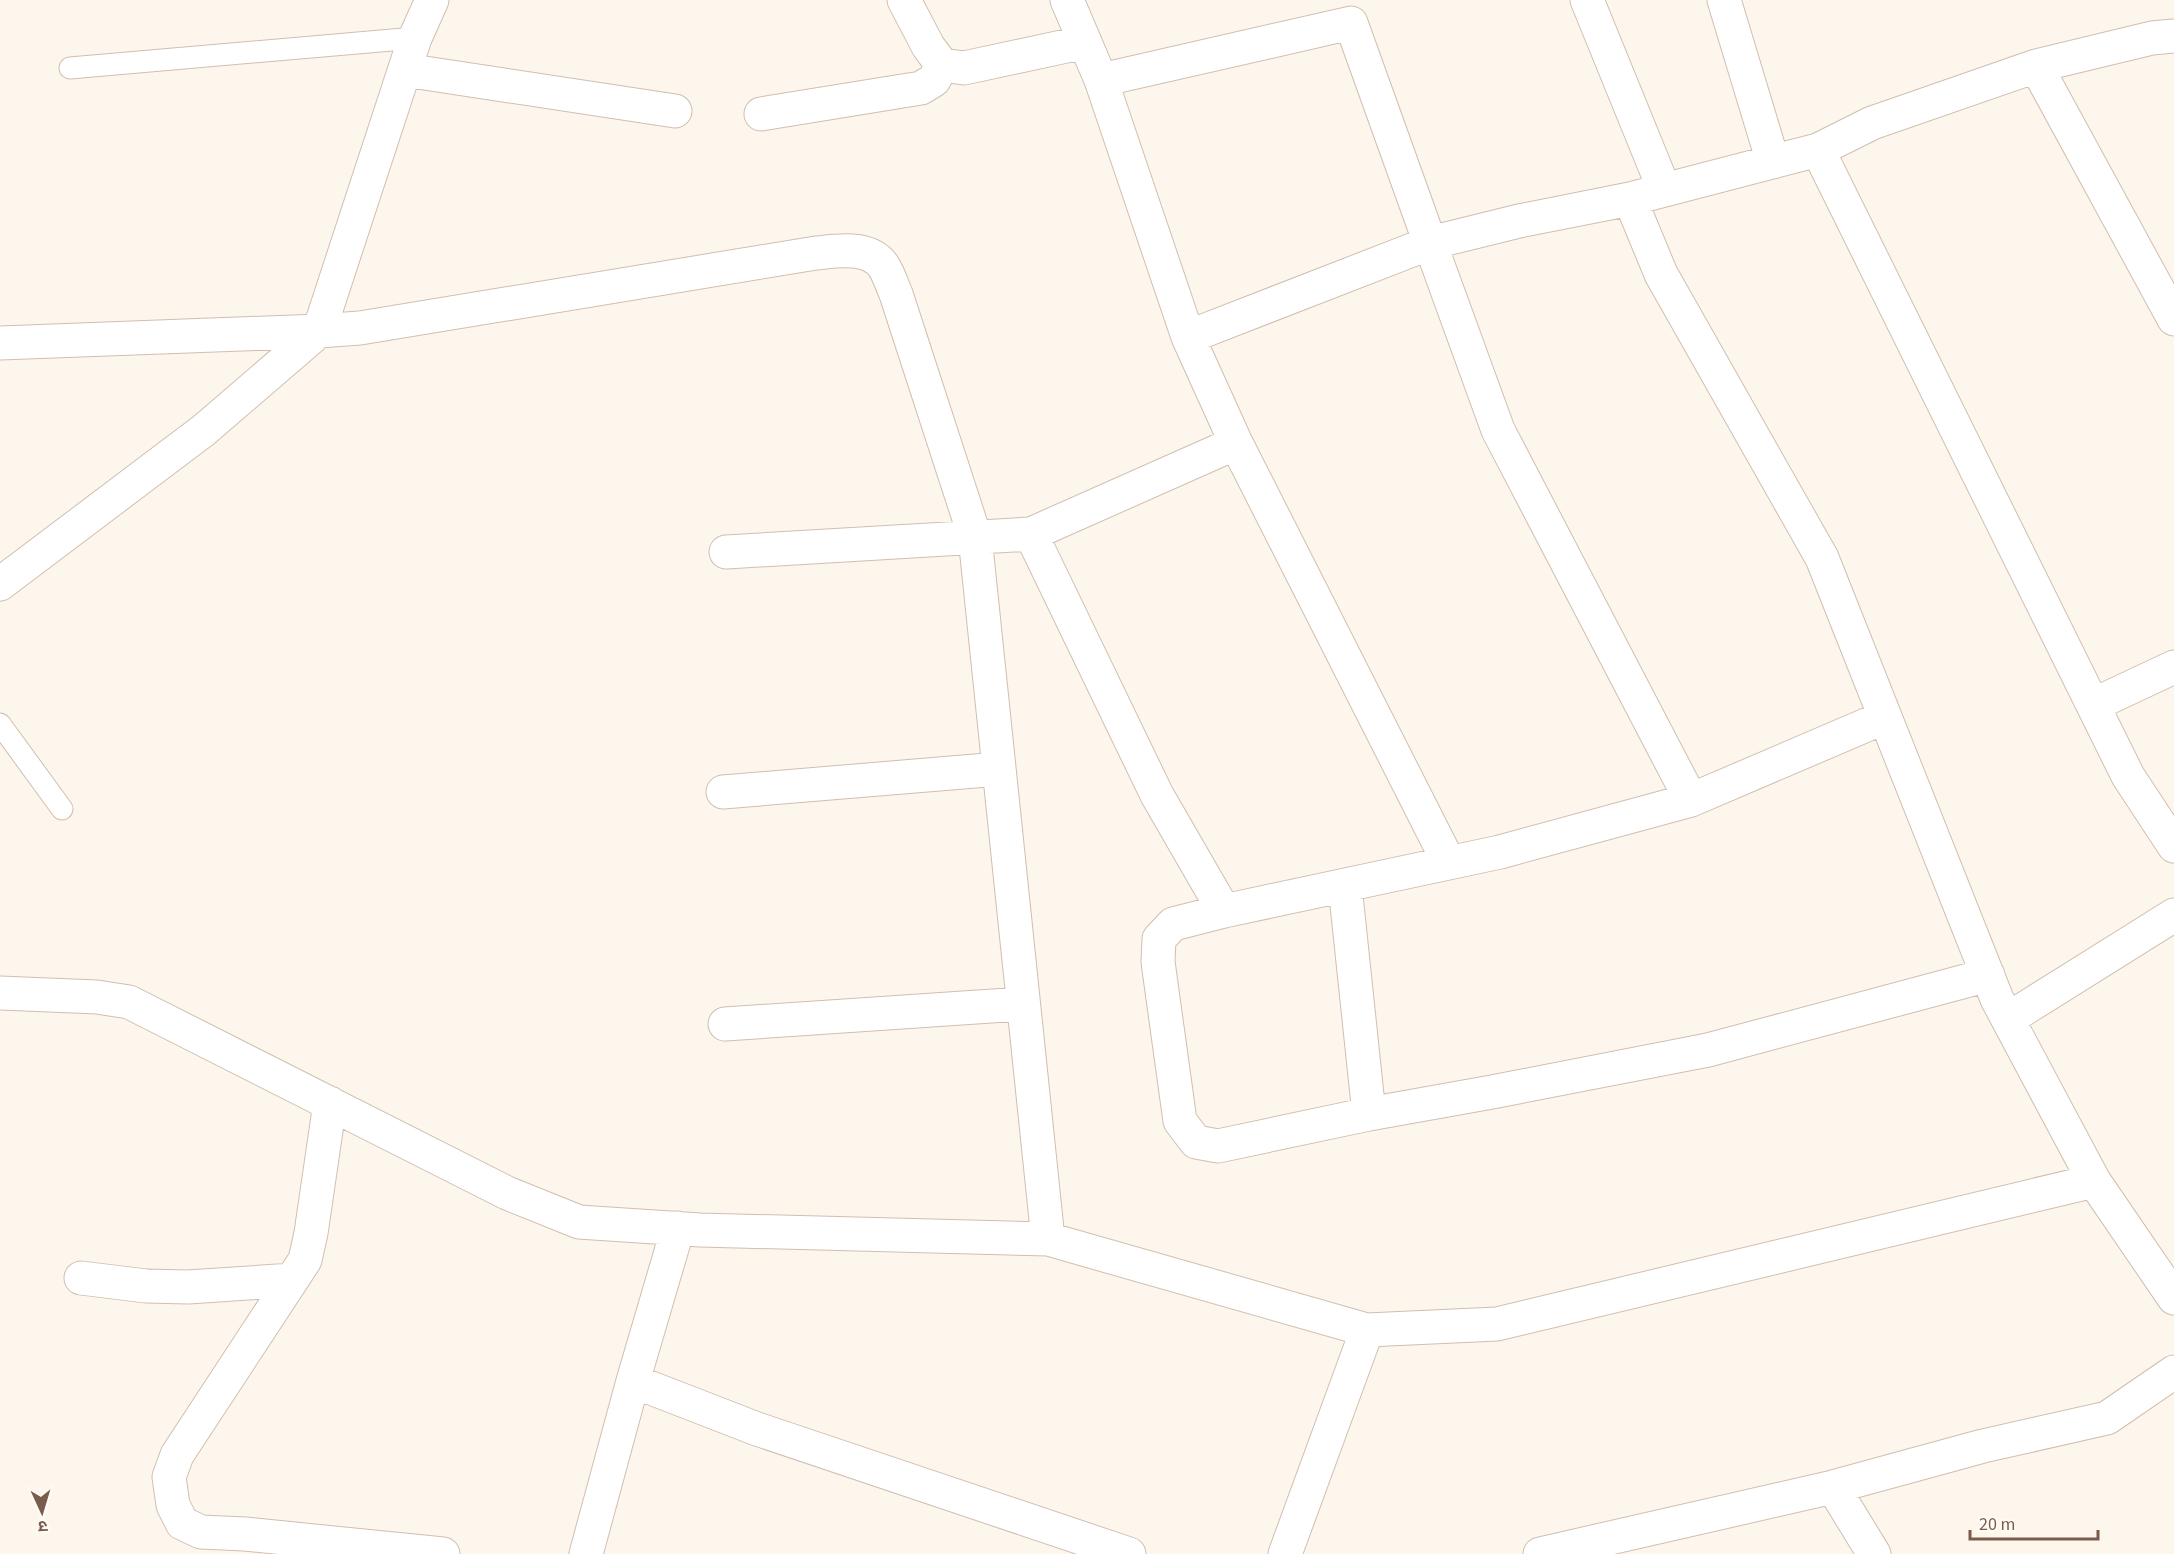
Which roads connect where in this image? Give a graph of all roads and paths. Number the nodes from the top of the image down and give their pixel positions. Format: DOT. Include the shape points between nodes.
graph roads {
  1 [pos="432,0"];
  2 [pos="904,0"];
  3 [pos="1067,0"];
  4 [pos="1587,0"];
  5 [pos="1724,0"];
  6 [pos="1348,11"];
  7 [pos="2174,36"];
  8 [pos="415,38"];
  9 [pos="1085,42"];
  10 [pos="942,65"];
  11 [pos="2036,66"];
  12 [pos="70,68"];
  13 [pos="405,70"];
  14 [pos="1101,80"];
  15 [pos="675,111"];
  16 [pos="761,114"];
  17 [pos="1818,150"];
  18 [pos="1773,162"];
  19 [pos="1664,189"];
  20 [pos="1630,199"];
  21 [pos="1430,243"];
  22 [pos="2174,319"];
  23 [pos="319,332"];
  24 [pos="1188,337"];
  25 [pos="0,343"];
  26 [pos="1236,443"];
  27 [pos="1031,534"];
  28 [pos="975,537"];
  29 [pos="726,552"];
  30 [pos="0,584"];
  31 [pos="2174,667"];
  32 [pos="2093,705"];
  33 [pos="1885,717"];
  34 [pos="0,724"];
  35 [pos="999,769"];
  36 [pos="723,792"];
  37 [pos="1691,800"];
  38 [pos="62,809"];
  39 [pos="2174,846"];
  40 [pos="1449,863"];
  41 [pos="1345,886"];
  42 [pos="1224,911"];
  43 [pos="2174,915"];
  44 [pos="1988,975"];
  45 [pos="0,993"];
  46 [pos="1023,1004"];
  47 [pos="2007,1019"];
  48 [pos="725,1024"];
  49 [pos="330,1103"];
  50 [pos="1369,1114"];
  51 [pos="2094,1181"];
  52 [pos="678,1228"];
  53 [pos="1047,1239"];
  54 [pos="81,1278"];
  55 [pos="292,1280"];
  56 [pos="2174,1298"];
  57 [pos="1367,1330"];
  58 [pos="2174,1372"];
  59 [pos="633,1381"];
  60 [pos="1833,1487"];
  61 [pos="443,1554"];
  62 [pos="586,1554"];
  63 [pos="1130,1554"];
  64 [pos="1285,1554"];
  65 [pos="1540,1554"];
  66 [pos="1874,1554"];
  1 -- 8 [label="street"];
  2 -- 10 [label="street" via="927,46"];
  3 -- 9 [label="street"];
  4 -- 19 [label="street"];
  5 -- 18 [label="street"];
  6 -- 14 [label="street"];
  6 -- 21 [label="street"];
  7 -- 11 [label="street"];
  8 -- 12 [label="lane"];
  8 -- 13 [label="street"];
  9 -- 10 [label="street" via="964,68"];
  9 -- 14 [label="street"];
  10 -- 16 [label="street" via="934,80 921,87"];
  11 -- 17 [label="street" via="1872,123"];
  11 -- 22 [label="street"];
  13 -- 15 [label="street"];
  13 -- 23 [label="street"];
  14 -- 24 [label="street"];
  17 -- 18 [label="street"];
  17 -- 32 [label="street"];
  18 -- 19 [label="street"];
  19 -- 20 [label="street"];
  20 -- 21 [label="street" via="1519,220"];
  20 -- 33 [label="street" via="1661,274 1822,558"];
  21 -- 24 [label="street"];
  21 -- 37 [label="street" via="1498,430"];
  23 -- 25 [label="street"];
  23 -- 28 [label="street" via="816,253 864,252 883,265 896,294"];
  23 -- 30 [label="street" via="204,430"];
  24 -- 26 [label="street"];
  26 -- 27 [label="street"];
  26 -- 40 [label="street"];
  27 -- 28 [label="street"];
  27 -- 42 [label="street" via="1157,795"];
  28 -- 29 [label="street"];
  28 -- 35 [label="street"];
  31 -- 32 [label="street"];
  32 -- 39 [label="street" via="2128,776"];
  33 -- 37 [label="street"];
  33 -- 44 [label="street"];
  34 -- 38 [label="lane"];
  35 -- 36 [label="street"];
  35 -- 46 [label="street"];
  37 -- 40 [label="street"];
  40 -- 41 [label="street"];
  41 -- 42 [label="street"];
  41 -- 50 [label="street"];
  42 -- 50 [label="street" via="1173,924 1159,939 1158,962 1180,1121 1196,1142 1218,1146"];
  43 -- 47 [label="street"];
  44 -- 47 [label="street"];
  44 -- 50 [label="street" via="1708,1050"];
  45 -- 49 [label="street" via="129,1002"];
  46 -- 48 [label="street"];
  46 -- 53 [label="street"];
  47 -- 51 [label="street"];
  49 -- 52 [label="street" via="507,1193 579,1222"];
  49 -- 55 [label="street" via="311,1233 305,1260"];
  51 -- 56 [label="street"];
  51 -- 57 [label="street" via="1497,1324"];
  52 -- 53 [label="street"];
  52 -- 59 [label="street"];
  53 -- 57 [label="street"];
  54 -- 55 [label="street" via="188,1287"];
  55 -- 61 [label="street" via="177,1455 169,1477 173,1505 182,1523 201,1532"];
  57 -- 64 [label="street"];
  58 -- 60 [label="street" via="2107,1418 1983,1446"];
  59 -- 62 [label="street"];
  59 -- 63 [label="street" via="757,1429"];
  60 -- 65 [label="street"];
  60 -- 66 [label="street"];
}
